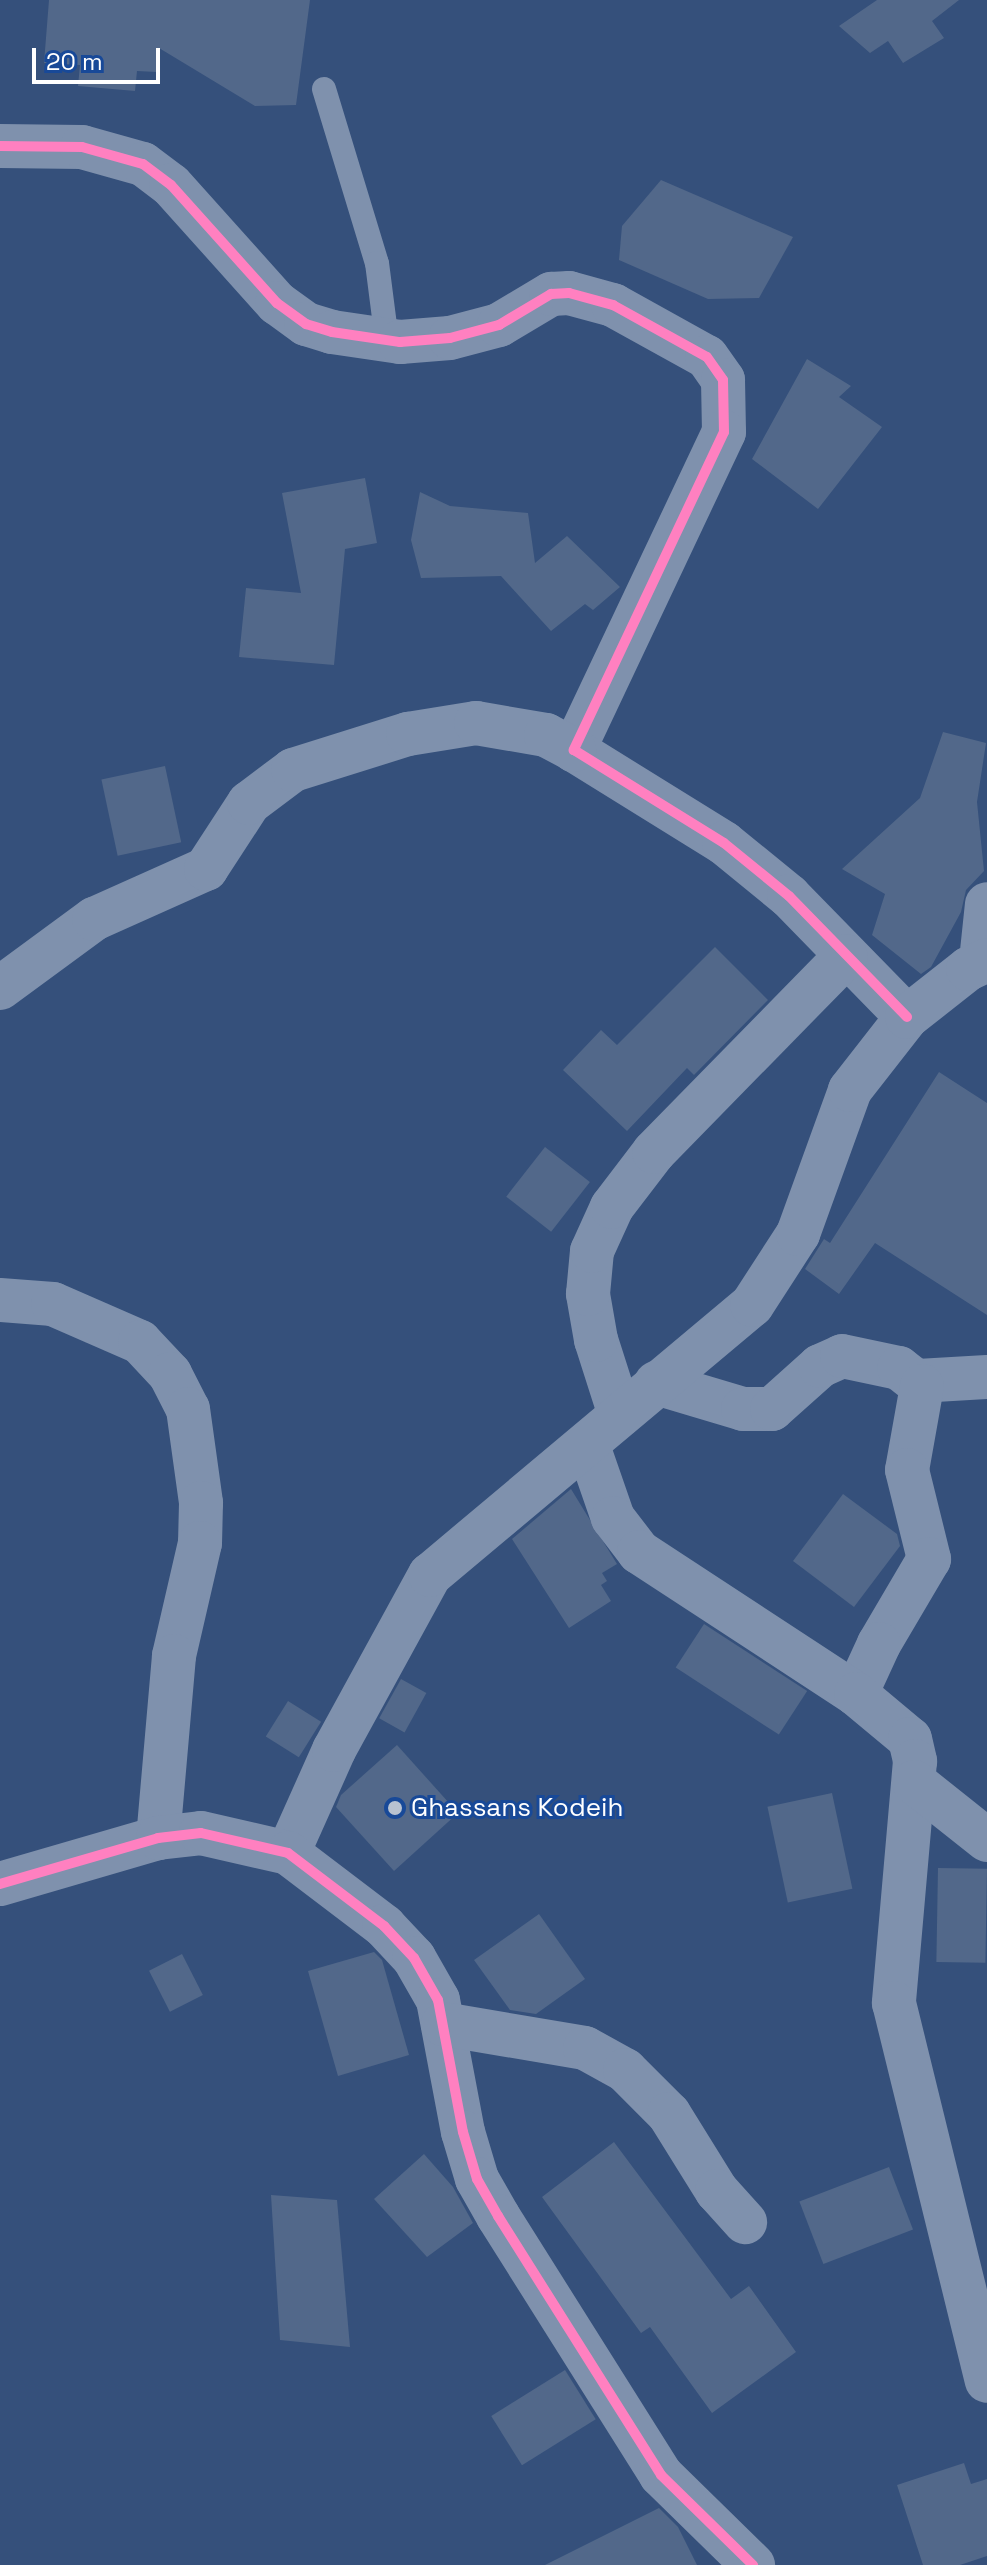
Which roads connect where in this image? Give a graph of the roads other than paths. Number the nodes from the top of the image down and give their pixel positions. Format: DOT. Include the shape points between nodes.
graph roads {
  1 [pos="324,89"];
  2 [pos="0,146"];
  3 [pos="387,341"];
  4 [pos="574,750"];
  5 [pos="987,904"];
  6 [pos="846,956"];
  7 [pos="984,961"];
  8 [pos="0,988"];
  9 [pos="907,1017"];
  10 [pos="0,1300"];
  11 [pos="987,1377"];
  12 [pos="918,1381"];
  13 [pos="656,1383"];
  14 [pos="620,1415"];
  15 [pos="588,1446"];
  16 [pos="856,1694"];
  17 [pos="914,1782"];
  18 [pos="158,1838"];
  19 [pos="987,1840"];
  20 [pos="288,1853"];
  21 [pos="0,1884"];
  22 [pos="443,2024"];
  23 [pos="745,2222"];
  24 [pos="987,2381"];
  25 [pos="753,2565"];
  1 -- 3 [label="lane" via="377,263"];
  2 -- 3 [label="street" via="82,147 143,164 171,185 277,303 306,324"];
  3 -- 4 [label="street" via="450,338 487,329 545,296 569,293 613,305 682,340 707,357 723,380 724,432"];
  4 -- 6 [label="street" via="724,843 789,896"];
  4 -- 8 [label="street" via="546,735 476,723 408,734 293,770 249,803 206,869 94,919"];
  5 -- 7 [label="street"];
  6 -- 9 [label="street"];
  6 -- 14 [label="street" via="665,1140 612,1207 592,1251 588,1294 596,1340"];
  7 -- 9 [label="street"];
  9 -- 13 [label="street" via="850,1090 798,1234 769,1285 730,1326"];
  10 -- 18 [label="street" via="53,1304 140,1342 170,1374 188,1409 201,1503 200,1543 174,1656"];
  11 -- 12 [label="street"];
  12 -- 13 [label="street" via="899,1368 842,1356 820,1366 777,1406 755,1410"];
  12 -- 16 [label="street" via="924,1397 907,1470 929,1559"];
  13 -- 14 [label="street"];
  14 -- 15 [label="street"];
  15 -- 16 [label="street" via="613,1518 639,1552"];
  15 -- 20 [label="street" via="430,1575 334,1750"];
  16 -- 17 [label="street" via="910,1739"];
  17 -- 19 [label="street"];
  17 -- 24 [label="street" via="894,2003"];
  18 -- 20 [label="street" via="201,1833"];
  18 -- 21 [label="street"];
  20 -- 22 [label="street" via="373,1916 414,1958 438,2000"];
  22 -- 23 [label="street" via="585,2048 610,2060 664,2107 717,2191"];
  22 -- 25 [label="street" via="463,2132 491,2204 661,2475"];
}
